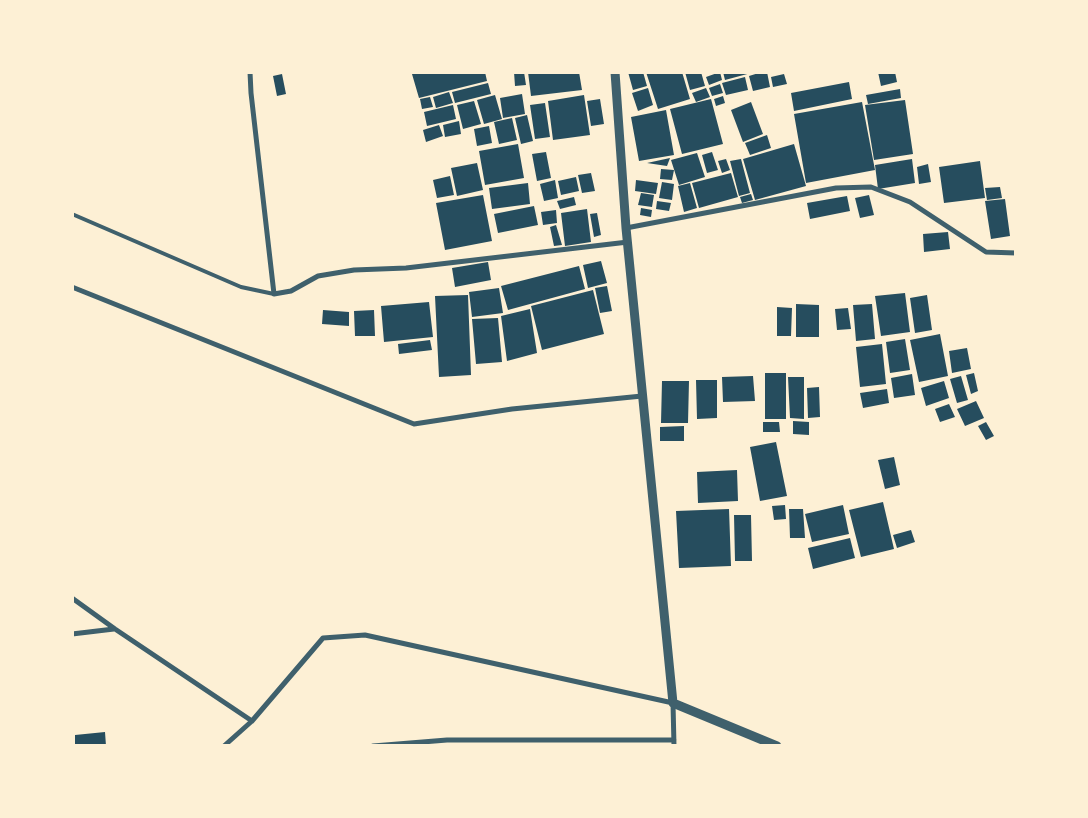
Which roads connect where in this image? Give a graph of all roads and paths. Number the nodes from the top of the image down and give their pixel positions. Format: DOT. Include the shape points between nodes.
graph roads {
  1 [pos="250,72"];
  2 [pos="615,72"];
  3 [pos="72,214"];
  4 [pos="626,228"];
  5 [pos="628,242"];
  6 [pos="1016,253"];
  7 [pos="72,287"];
  8 [pos="274,294"];
  9 [pos="642,396"];
  10 [pos="72,598"];
  11 [pos="115,629"];
  12 [pos="72,634"];
  13 [pos="673,704"];
  14 [pos="252,720"];
  15 [pos="674,743"];
  16 [pos="224,746"];
  17 [pos="373,746"];
  18 [pos="777,746"];
  1 -- 8 [label="street"];
  2 -- 4 [label="street"];
  3 -- 8 [label="lane" via="241,288"];
  4 -- 5 [label="street"];
  4 -- 6 [label="street" via="836,188 870,187 910,202 986,252"];
  5 -- 8 [label="street" via="406,268 354,270 318,276 291,291"];
  5 -- 9 [label="street"];
  7 -- 9 [label="street" via="414,424 512,409"];
  9 -- 13 [label="street"];
  10 -- 11 [label="street"];
  11 -- 12 [label="street"];
  11 -- 14 [label="street"];
  13 -- 14 [label="street" via="365,635 322,638"];
  13 -- 15 [label="street"];
  13 -- 18 [label="street"];
  14 -- 16 [label="street"];
  15 -- 17 [label="street" via="446,740"];
}
